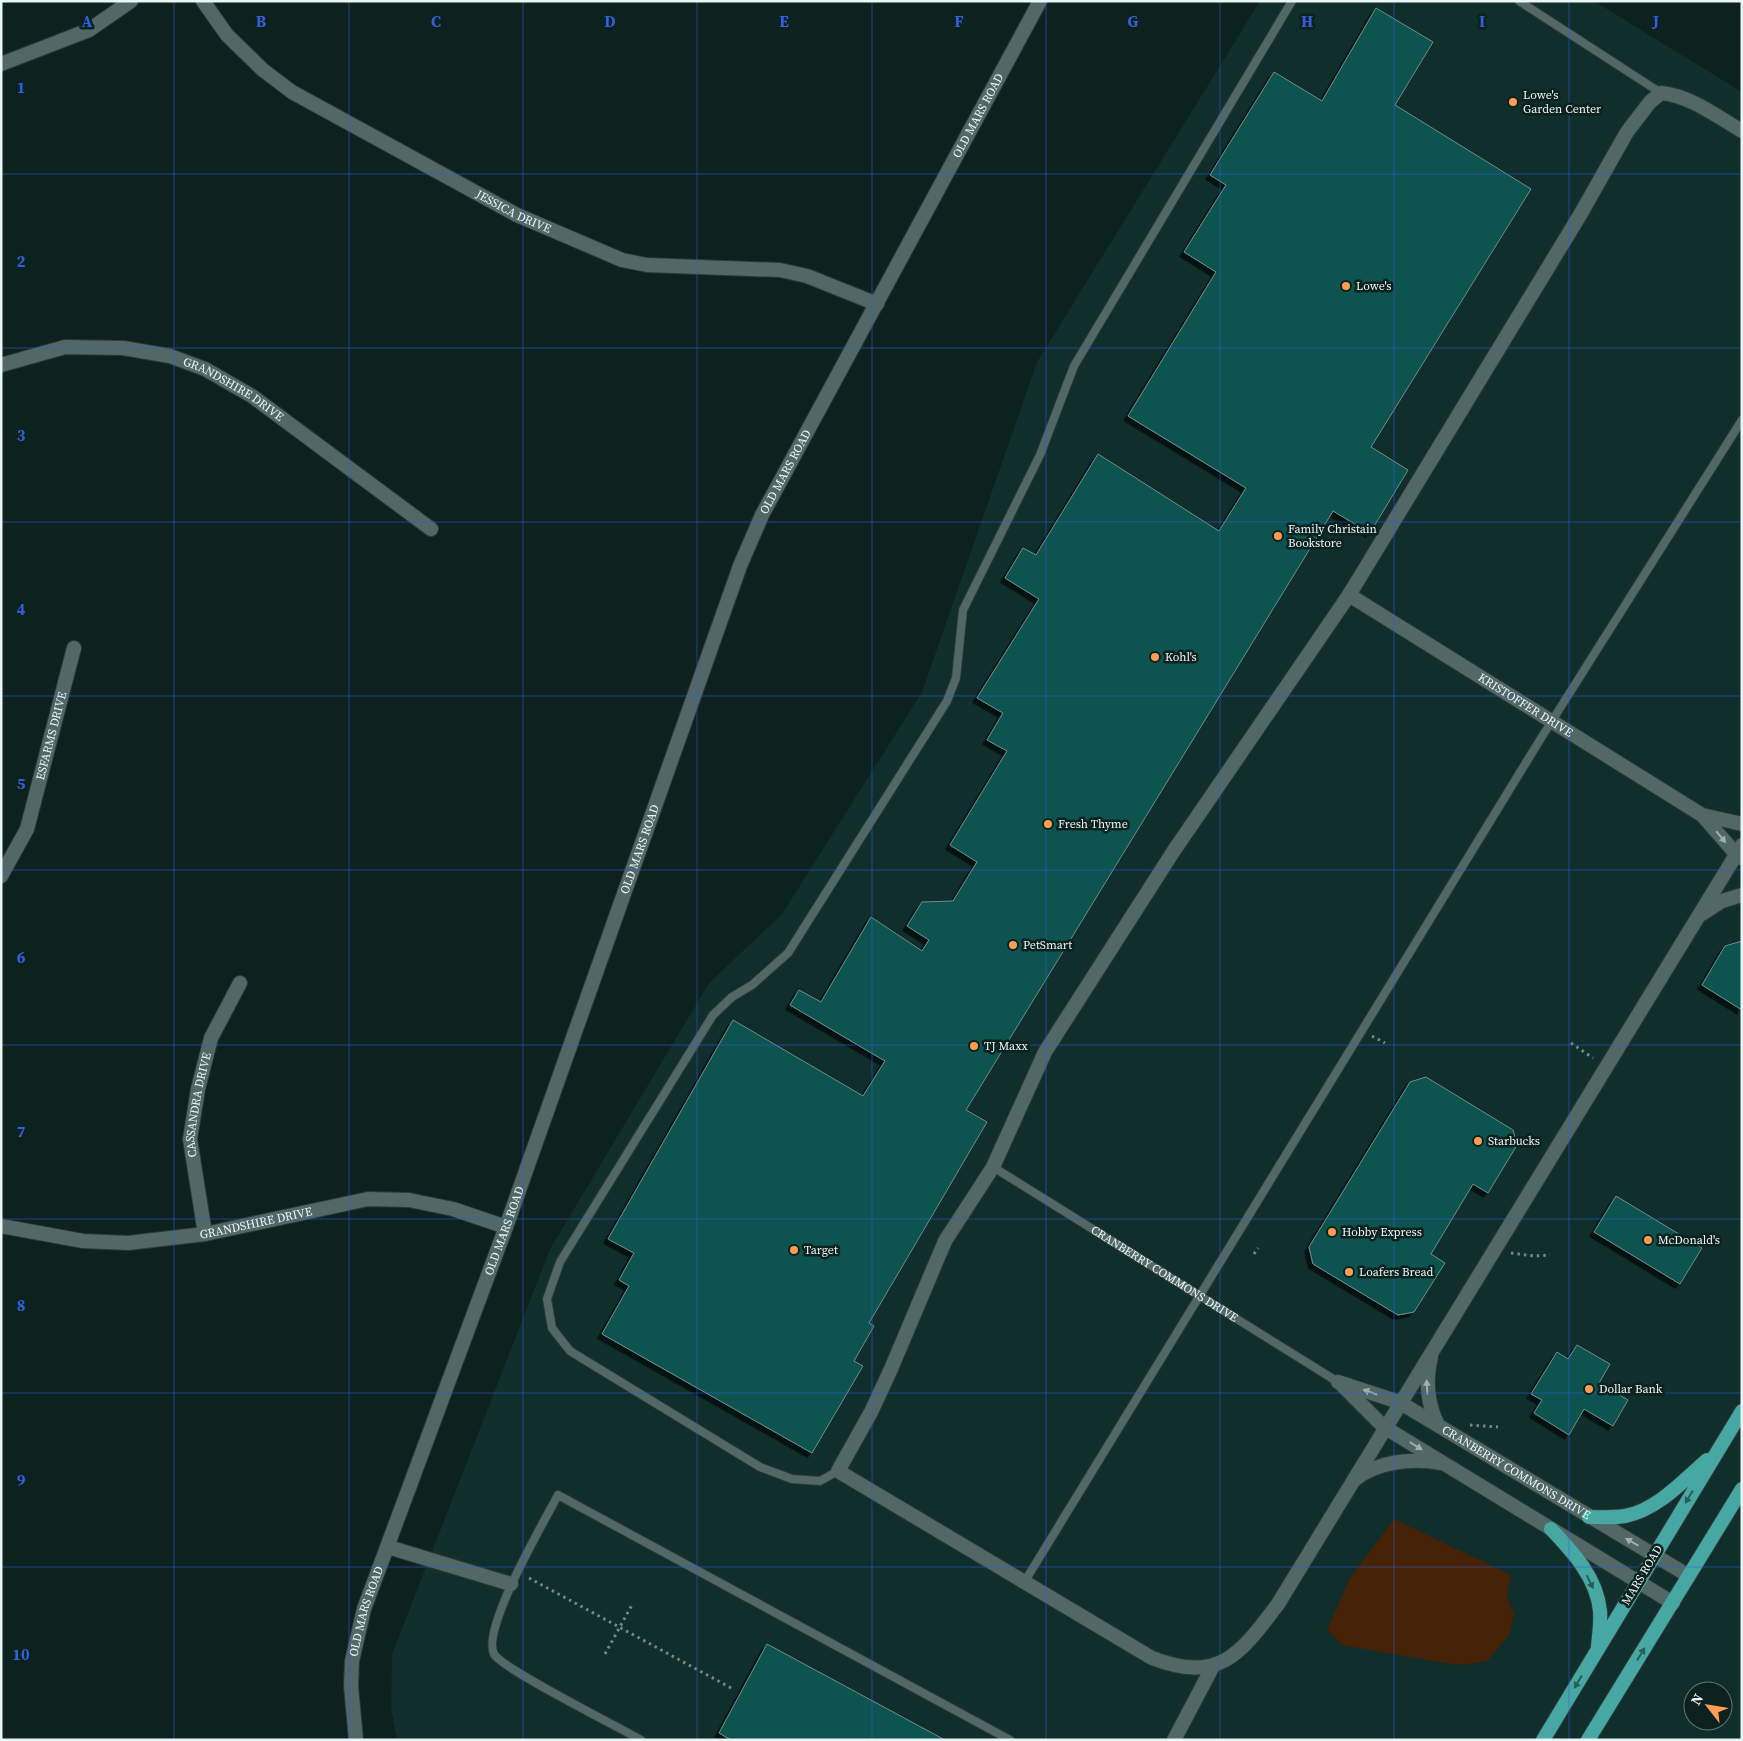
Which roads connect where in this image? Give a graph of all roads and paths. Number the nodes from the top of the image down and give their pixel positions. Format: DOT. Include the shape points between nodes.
graph roads {
  1 [pos="131,1"];
  2 [pos="203,1"];
  3 [pos="1040,1"];
  4 [pos="1292,1"];
  5 [pos="1519,1"];
  6 [pos="1,64"];
  7 [pos="1661,93"];
  8 [pos="1742,131"];
  9 [pos="877,304"];
  10 [pos="1,364"];
  11 [pos="1742,420"];
  12 [pos="431,529"];
  13 [pos="1349,595"];
  14 [pos="74,648"];
  15 [pos="1552,721"];
  16 [pos="1702,815"];
  17 [pos="1742,824"];
  18 [pos="1740,852"];
  19 [pos="1,876"];
  20 [pos="1742,895"];
  21 [pos="1696,919"];
  22 [pos="240,983"];
  23 [pos="1371,1036"];
  24 [pos="1385,1043"];
  25 [pos="993,1166"];
  26 [pos="1,1226"];
  27 [pos="506,1227"];
  28 [pos="205,1234"];
  29 [pos="1258,1248"];
  30 [pos="1505,1252"];
  31 [pos="1254,1254"];
  32 [pos="1550,1255"];
  33 [pos="1200,1295"];
  34 [pos="1433,1347"];
  35 [pos="1338,1382"];
  36 [pos="1399,1402"];
  37 [pos="1742,1411"];
  38 [pos="1461,1424"];
  39 [pos="1438,1426"];
  40 [pos="1384,1427"];
  41 [pos="1498,1427"];
  42 [pos="1718,1451"];
  43 [pos="1445,1464"];
  44 [pos="838,1470"];
  45 [pos="1350,1484"];
  46 [pos="1742,1489"];
  47 [pos="1589,1517"];
  48 [pos="1551,1529"];
  49 [pos="388,1547"];
  50 [pos="1654,1555"];
  51 [pos="1689,1576"];
  52 [pos="1026,1581"];
  53 [pos="1638,1581"];
  54 [pos="511,1584"];
  55 [pos="525,1584"];
  56 [pos="634,1602"];
  57 [pos="1673,1603"];
  58 [pos="620,1628"];
  59 [pos="1598,1651"];
  60 [pos="605,1654"];
  61 [pos="1213,1666"];
  62 [pos="733,1689"];
  63 [pos="356,1740"];
  64 [pos="641,1740"];
  65 [pos="1010,1740"];
  66 [pos="1174,1740"];
  67 [pos="1543,1740"];
  68 [pos="1588,1740"];
  1 -- 6 [label="street" via="88,30"];
  2 -- 9 [label="street, JESSICA DRIVE" via="227,35 263,70 292,92 517,215 622,260 648,265 780,270 807,276"];
  3 -- 9 [label="street, OLD MARS ROAD"];
  4 -- 44 [label="lane" via="1074,366 1040,454 963,610 956,678 947,701 788,954 712,1015 560,1262 547,1298 552,1328 570,1351 760,1467 792,1479 820,1481"];
  5 -- 7 [label="lane"];
  7 -- 8 [label="street" via="1676,95 1698,105"];
  7 -- 13 [label="street" via="1627,132 1575,224"];
  9 -- 27 [label="street, OLD MARS ROAD" via="762,514 740,566"];
  10 -- 12 [label="street, GRANDSHIRE DRIVE" via="65,347 123,348 170,356 205,369 266,406"];
  11 -- 15 [label="lane"];
  13 -- 15 [label="street, KRISTOFFER DRIVE"];
  13 -- 25 [label="street" via="1172,852 1045,1052"];
  14 -- 19 [label="street, ESFARMS DRIVE" via="27,829"];
  15 -- 16 [label="street, KRISTOFFER DRIVE"];
  15 -- 33 [label="lane"];
  16 -- 17 [label="street, KRISTOFFER DRIVE"];
  16 -- 18 [label="street, KRISTOFFER DRIVE, one-way"];
  18 -- 21 [label="street"];
  20 -- 21 [label="street" via="1709,908"];
  21 -- 34 [label="street"];
  22 -- 28 [label="street, CASSANDRA DRIVE" via="211,1038 190,1139"];
  23 -- 24 [label="path"];
  25 -- 33 [label="lane, CRANBERRY COMMONS DRIVE"];
  25 -- 44 [label="street" via="945,1241 891,1370"];
  26 -- 28 [label="street, GRANDSHIRE DRIVE" via="83,1241 128,1243"];
  27 -- 28 [label="street, GRANDSHIRE DRIVE" via="453,1209 410,1200 368,1199"];
  27 -- 49 [label="street, OLD MARS ROAD"];
  29 -- 31 [label="path"];
  30 -- 32 [label="path"];
  33 -- 35 [label="lane, CRANBERRY COMMONS DRIVE"];
  33 -- 52 [label="lane"];
  34 -- 36 [label="street"];
  39 -- 34 [label="street, one-way" via="1428,1403 1427,1390"];
  36 -- 35 [label="street, CRANBERRY COMMONS DRIVE, one-way"];
  35 -- 40 [label="street, CRANBERRY COMMONS DRIVE"];
  36 -- 39 [label="street, CRANBERRY COMMONS DRIVE"];
  36 -- 40 [label="street"];
  37 -- 42 [label="main road, MARS ROAD"];
  38 -- 41 [label="path"];
  39 -- 47 [label="street, CRANBERRY COMMONS DRIVE"];
  40 -- 43 [label="street, CRANBERRY COMMONS DRIVE, one-way"];
  40 -- 45 [label="street"];
  42 -- 47 [label="main road" via="1660,1500 1642,1511 1624,1516"];
  42 -- 50 [label="main road, MARS ROAD, one-way"];
  43 -- 45 [label="street" via="1392,1463 1362,1473"];
  43 -- 48 [label="street, CRANBERRY COMMONS DRIVE"];
  44 -- 52 [label="street"];
  45 -- 61 [label="street" via="1278,1604 1255,1635 1238,1654"];
  46 -- 51 [label="main road"];
  50 -- 47 [label="street, CRANBERRY COMMONS DRIVE, one-way"];
  48 -- 53 [label="street, CRANBERRY COMMONS DRIVE"];
  48 -- 59 [label="main road, one-way" via="1578,1558 1594,1588 1600,1611"];
  49 -- 54 [label="street"];
  49 -- 63 [label="street, OLD MARS ROAD" via="364,1609 352,1661"];
  50 -- 51 [label="street, CRANBERRY COMMONS DRIVE"];
  50 -- 53 [label="main road, MARS ROAD"];
  51 -- 57 [label="main road"];
  52 -- 61 [label="street" via="1152,1658 1198,1668"];
  53 -- 57 [label="street, CRANBERRY COMMONS DRIVE"];
  53 -- 59 [label="main road, MARS ROAD"];
  54 -- 64 [label="lane" via="496,1627 492,1647 494,1655 513,1670"];
  54 -- 65 [label="lane" via="558,1495"];
  55 -- 58 [label="path" via="528,1578"];
  56 -- 58 [label="path"];
  68 -- 57 [label="main road, one-way"];
  58 -- 60 [label="path"];
  58 -- 62 [label="path"];
  59 -- 67 [label="main road, MARS ROAD, one-way"];
  61 -- 66 [label="street"];
}
